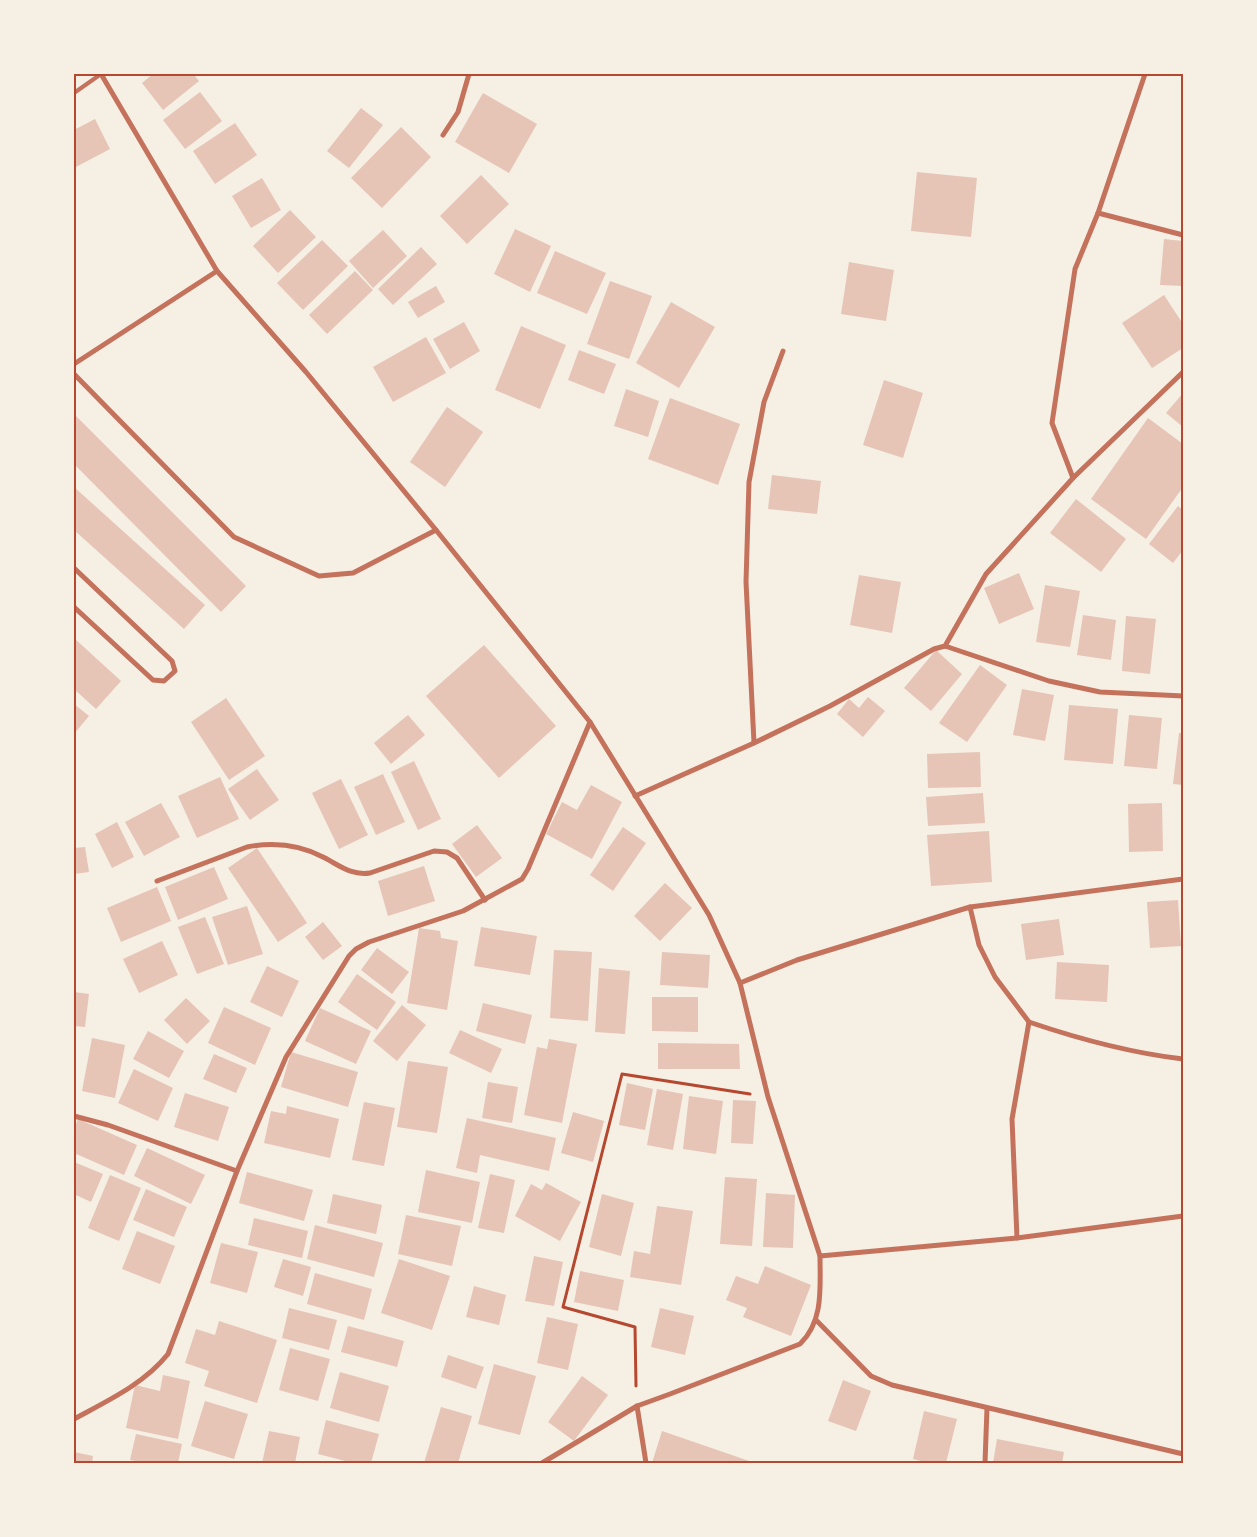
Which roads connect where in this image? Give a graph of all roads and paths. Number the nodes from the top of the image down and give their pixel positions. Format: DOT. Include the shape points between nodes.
graph roads {
  1 [pos="101,74"];
  2 [pos="469,74"];
  3 [pos="1145,74"];
  4 [pos="74,93"];
  5 [pos="443,135"];
  6 [pos="1098,213"];
  7 [pos="1183,235"];
  8 [pos="217,271"];
  9 [pos="783,351"];
  10 [pos="74,364"];
  11 [pos="1183,372"];
  12 [pos="74,374"];
  13 [pos="1073,478"];
  14 [pos="436,530"];
  15 [pos="74,568"];
  16 [pos="74,607"];
  17 [pos="945,646"];
  18 [pos="1183,696"];
  19 [pos="590,722"];
  20 [pos="754,743"];
  21 [pos="635,796"];
  22 [pos="1183,879"];
  23 [pos="157,881"];
  24 [pos="485,900"];
  25 [pos="970,907"];
  26 [pos="740,983"];
  27 [pos="1029,1022"];
  28 [pos="1183,1059"];
  29 [pos="768,1097"];
  30 [pos="74,1116"];
  31 [pos="236,1172"];
  32 [pos="1183,1216"];
  33 [pos="1016,1238"];
  34 [pos="820,1256"];
  35 [pos="816,1320"];
  36 [pos="636,1406"];
  37 [pos="987,1408"];
  38 [pos="74,1419"];
  39 [pos="1183,1454"];
  40 [pos="542,1463"];
  41 [pos="646,1463"];
  42 [pos="985,1463"];
  1 -- 4 [label="lane"];
  1 -- 8 [label="street"];
  2 -- 5 [label="street" via="458,112"];
  3 -- 6 [label="street"];
  6 -- 7 [label="street"];
  6 -- 13 [label="street" via="1075,269 1052,423"];
  8 -- 10 [label="street"];
  8 -- 14 [label="street" via="306,372"];
  9 -- 20 [label="street" via="764,402 749,482 746,582"];
  11 -- 13 [label="street"];
  12 -- 14 [label="street" via="234,537 319,576 353,573"];
  13 -- 17 [label="street" via="986,574"];
  14 -- 19 [label="street"];
  15 -- 16 [label="street" via="172,660 175,671 164,681 152,680"];
  17 -- 18 [label="street" via="1049,681 1100,692"];
  17 -- 20 [label="street"];
  19 -- 21 [label="street"];
  19 -- 24 [label="street" via="528,870 522,879"];
  20 -- 21 [label="street"];
  21 -- 26 [label="street" via="709,915"];
  22 -- 25 [label="street"];
  23 -- 24 [label="street" via="247,846 262,844 296,846 359,875 434,852 447,852 457,858"];
  24 -- 31 [label="street" via="356,949 286,1057"];
  25 -- 26 [label="street" via="797,960"];
  25 -- 27 [label="street" via="979,945 995,977"];
  26 -- 29 [label="street"];
  27 -- 28 [label="street" via="1067,1035"];
  27 -- 33 [label="street" via="1012,1119"];
  29 -- 34 [label="street"];
  29 -- 36 [label="path" via="622,1074 563,1307 635,1327"];
  30 -- 31 [label="street" via="108,1125"];
  31 -- 38 [label="street" via="168,1354 127,1390"];
  32 -- 33 [label="street"];
  33 -- 34 [label="street"];
  34 -- 35 [label="street"];
  35 -- 36 [label="street" via="800,1344"];
  35 -- 37 [label="street" via="871,1376 892,1385"];
  36 -- 40 [label="street"];
  36 -- 41 [label="street"];
  37 -- 39 [label="street"];
  37 -- 42 [label="street"];
}
